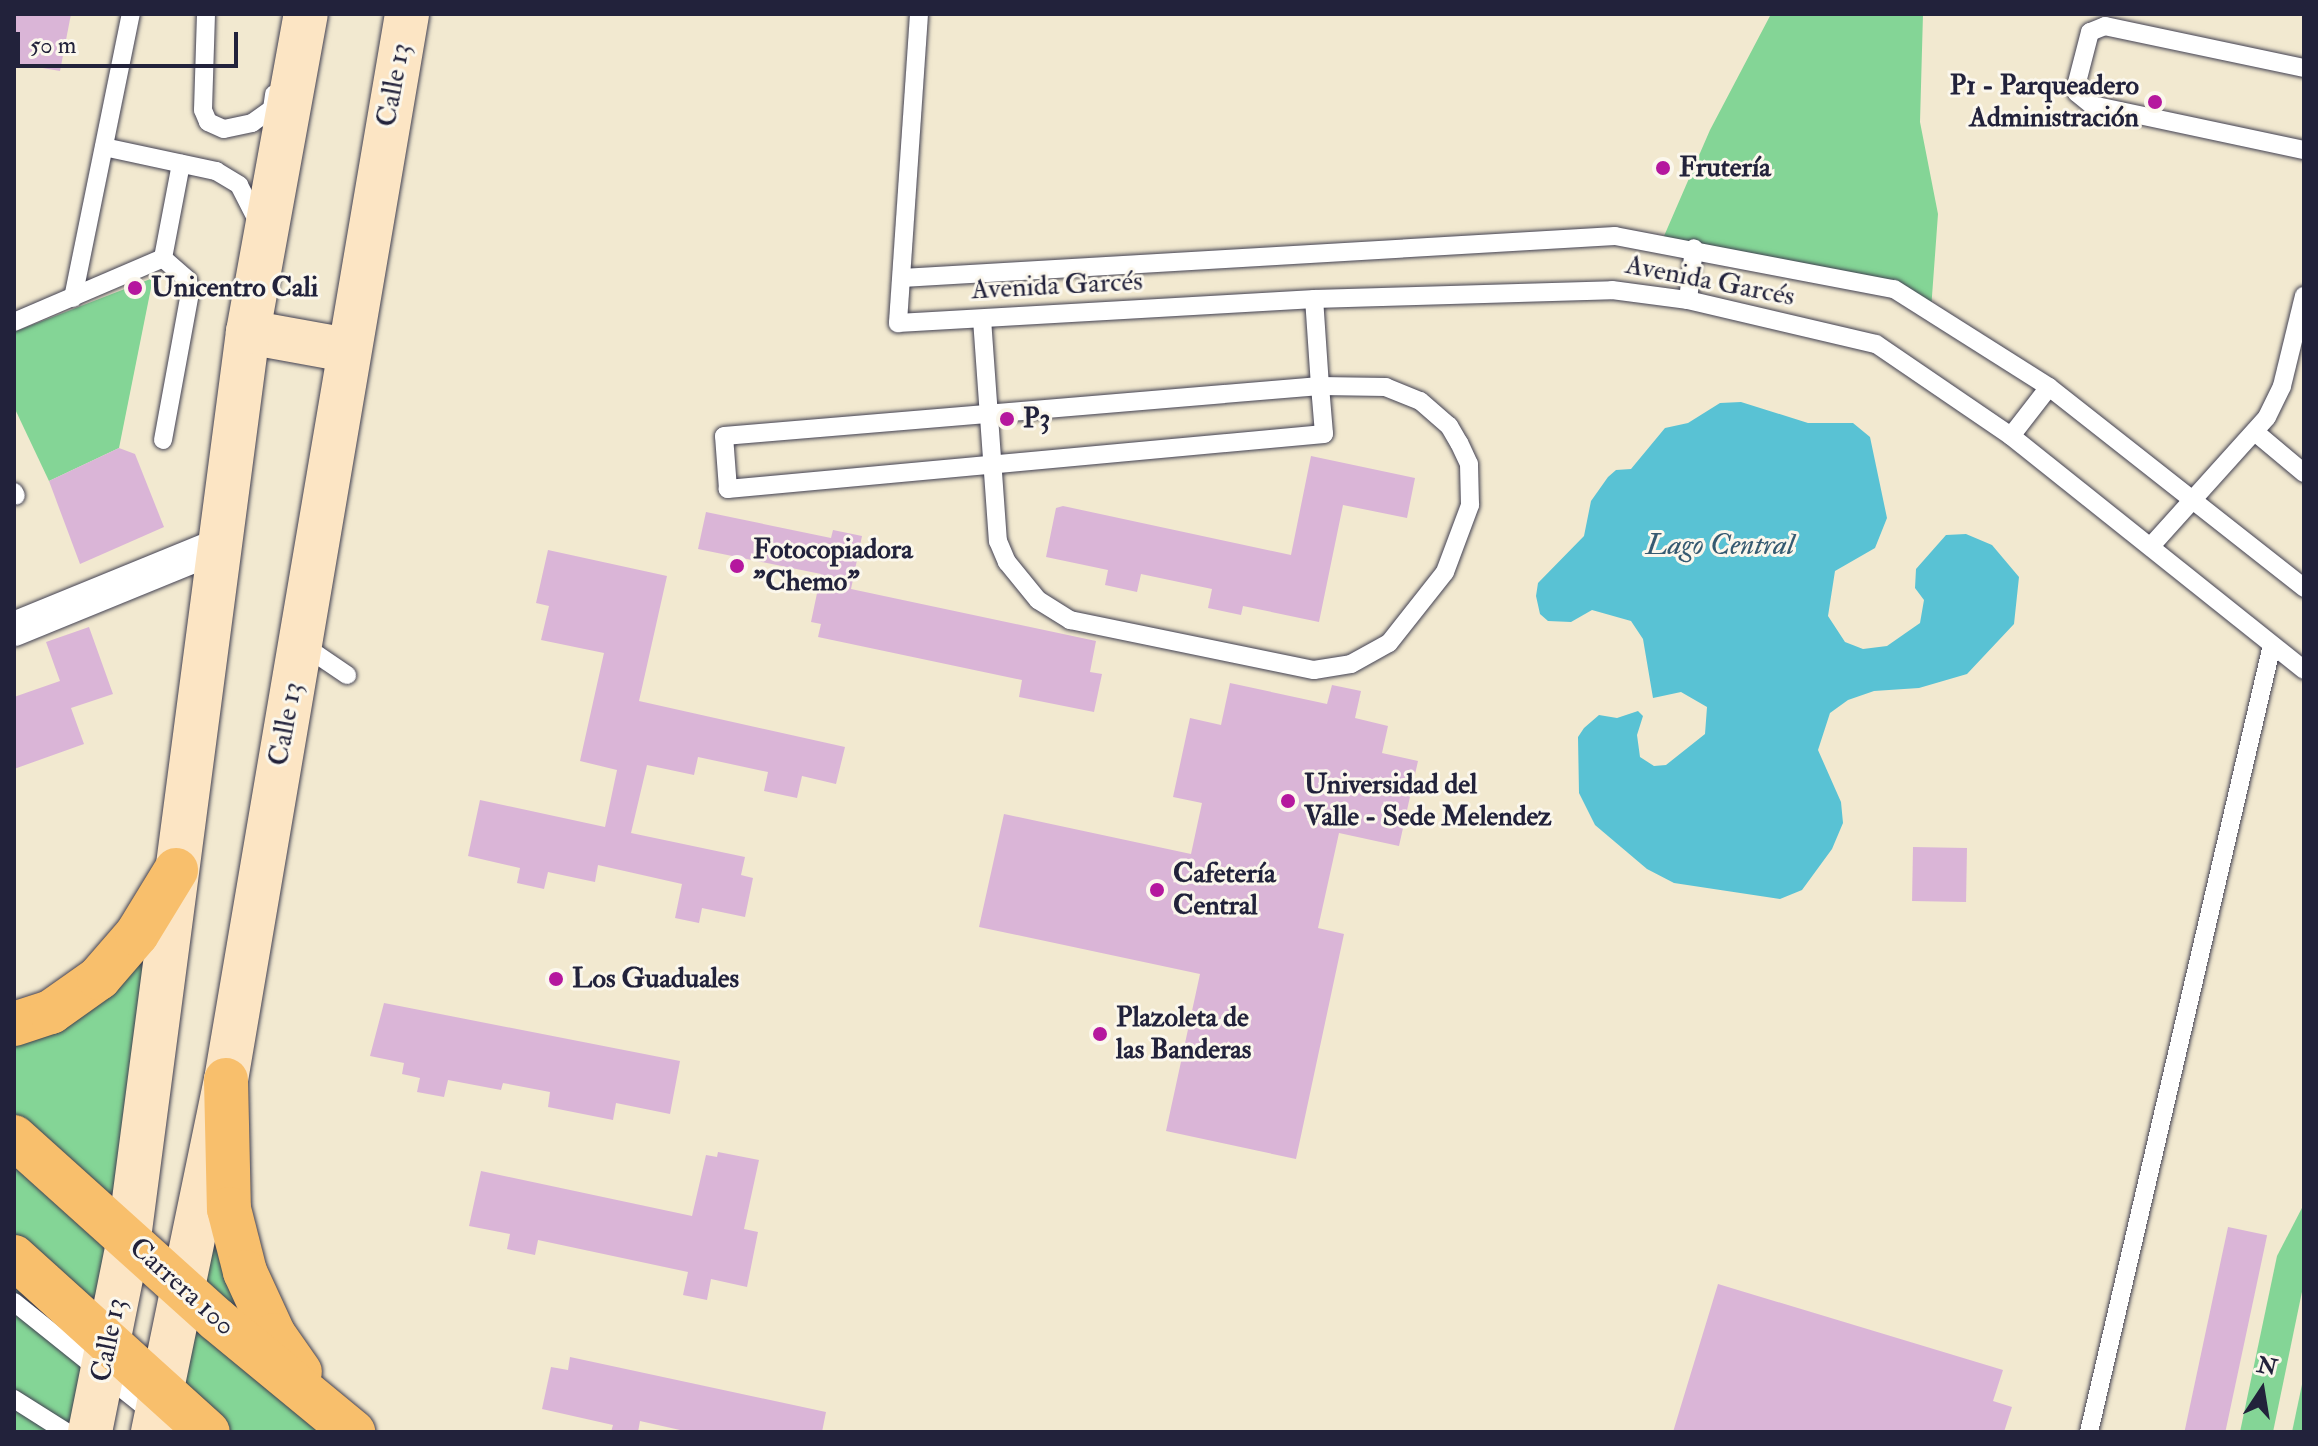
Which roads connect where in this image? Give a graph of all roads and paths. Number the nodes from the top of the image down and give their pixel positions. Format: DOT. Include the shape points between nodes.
graph roads {
  1 [pos="131,14"];
  2 [pos="206,14"];
  3 [pos="407,14"];
  4 [pos="919,14"];
  5 [pos="306,15"];
  6 [pos="2304,68"];
  7 [pos="104,147"];
  8 [pos="2304,150"];
  9 [pos="181,164"];
  10 [pos="265,244"];
  11 [pos="1694,248"];
  12 [pos="163,258"];
  13 [pos="902,278"];
  14 [pos="2304,296"];
  15 [pos="73,298"];
  16 [pos="1314,299"];
  17 [pos="1688,300"];
  18 [pos="982,319"];
  19 [pos="14,322"];
  20 [pos="248,332"];
  21 [pos="347,350"];
  22 [pos="1320,386"];
  23 [pos="2049,387"];
  24 [pos="986,416"];
  25 [pos="2255,432"];
  26 [pos="2011,436"];
  27 [pos="163,440"];
  28 [pos="991,466"];
  29 [pos="2304,473"];
  30 [pos="2191,498"];
  31 [pos="217,546"];
  32 [pos="2151,546"];
  33 [pos="2304,588"];
  34 [pos="14,629"];
  35 [pos="300,643"];
  36 [pos="2272,645"];
  37 [pos="2304,670"];
  38 [pos="347,675"];
  39 [pos="176,870"];
  40 [pos="14,1024"];
  41 [pos="226,1080"];
  42 [pos="14,1137"];
  43 [pos="129,1238"];
  44 [pos="14,1257"];
  45 [pos="185,1291"];
  46 [pos="14,1302"];
  47 [pos="106,1359"];
  48 [pos="14,1399"];
  49 [pos="163,1418"];
  50 [pos="66,1432"];
  51 [pos="90,1432"];
  52 [pos="208,1432"];
  53 [pos="354,1432"];
  54 [pos="2089,1432"];
  1 -- 7 [label="lane"];
  2 -- 5 [label="lane" via="203,110 212,126 224,129 252,123 272,109 285,29"];
  3 -- 21 [label="main road, Calle 13"];
  4 -- 13 [label="lane"];
  5 -- 10 [label="main road, Calle 13"];
  6 -- 8 [label="lane" via="2105,26 2090,32 2076,86 2092,105"];
  7 -- 9 [label="lane"];
  7 -- 15 [label="lane"];
  9 -- 10 [label="lane" via="216,171 239,185 254,207"];
  9 -- 12 [label="lane"];
  10 -- 20 [label="main road, Calle 13"];
  11 -- 13 [label="lane, Avenida Garcés" via="1615,236"];
  11 -- 17 [label="lane"];
  11 -- 23 [label="lane, Avenida Garcés" via="1894,289"];
  12 -- 15 [label="lane"];
  12 -- 27 [label="lane" via="188,280 190,293"];
  13 -- 18 [label="lane, Avenida Garcés" via="898,323"];
  14 -- 25 [label="lane" via="2282,386"];
  15 -- 19 [label="lane"];
  16 -- 17 [label="lane, Avenida Garcés" via="1612,290"];
  16 -- 18 [label="lane, Avenida Garcés"];
  16 -- 22 [label="lane"];
  17 -- 26 [label="lane, Avenida Garcés" via="1876,344"];
  18 -- 24 [label="lane"];
  20 -- 21 [label="main road"];
  20 -- 31 [label="main road, Calle 13"];
  21 -- 35 [label="main road, Calle 13"];
  22 -- 24 [label="lane"];
  22 -- 28 [label="lane" via="1324,434"];
  22 -- 28 [label="lane" via="1406,392 1449,426 1469,464 1470,505 1445,572 1389,643 1351,664 1293,669 1070,620 1038,600 1007,562 998,541"];
  23 -- 26 [label="lane"];
  23 -- 30 [label="lane, Avenida Garcés"];
  24 -- 28 [label="lane"];
  24 -- 28 [label="lane" via="724,436 728,489"];
  25 -- 29 [label="lane"];
  25 -- 30 [label="lane"];
  26 -- 32 [label="lane, Avenida Garcés"];
  30 -- 32 [label="lane"];
  30 -- 33 [label="lane, Avenida Garcés"];
  31 -- 34 [label="street"];
  31 -- 39 [label="main road, Calle 13"];
  32 -- 36 [label="lane, Avenida Garcés"];
  35 -- 38 [label="lane"];
  35 -- 41 [label="main road, Calle 13"];
  36 -- 37 [label="lane, Avenida Garcés"];
  36 -- 54 [label="lane"];
  39 -- 40 [label="main road" via="137,934 99,978 51,1012"];
  39 -- 43 [label="main road, Calle 13"];
  41 -- 45 [label="main road, Calle 13"];
  41 -- 53 [label="main road" via="229,1209 245,1272 274,1335 315,1393"];
  42 -- 43 [label="main road, Carrera 100"];
  43 -- 45 [label="main road, Carrera 100"];
  43 -- 47 [label="main road, Calle 13"];
  44 -- 47 [label="main road"];
  45 -- 49 [label="main road, Calle 13"];
  45 -- 53 [label="main road, Carrera 100"];
  46 -- 47 [label="lane"];
  47 -- 49 [label="main road"];
  47 -- 51 [label="main road, Calle 13"];
  48 -- 50 [label="lane"];
  49 -- 52 [label="main road"];
}
